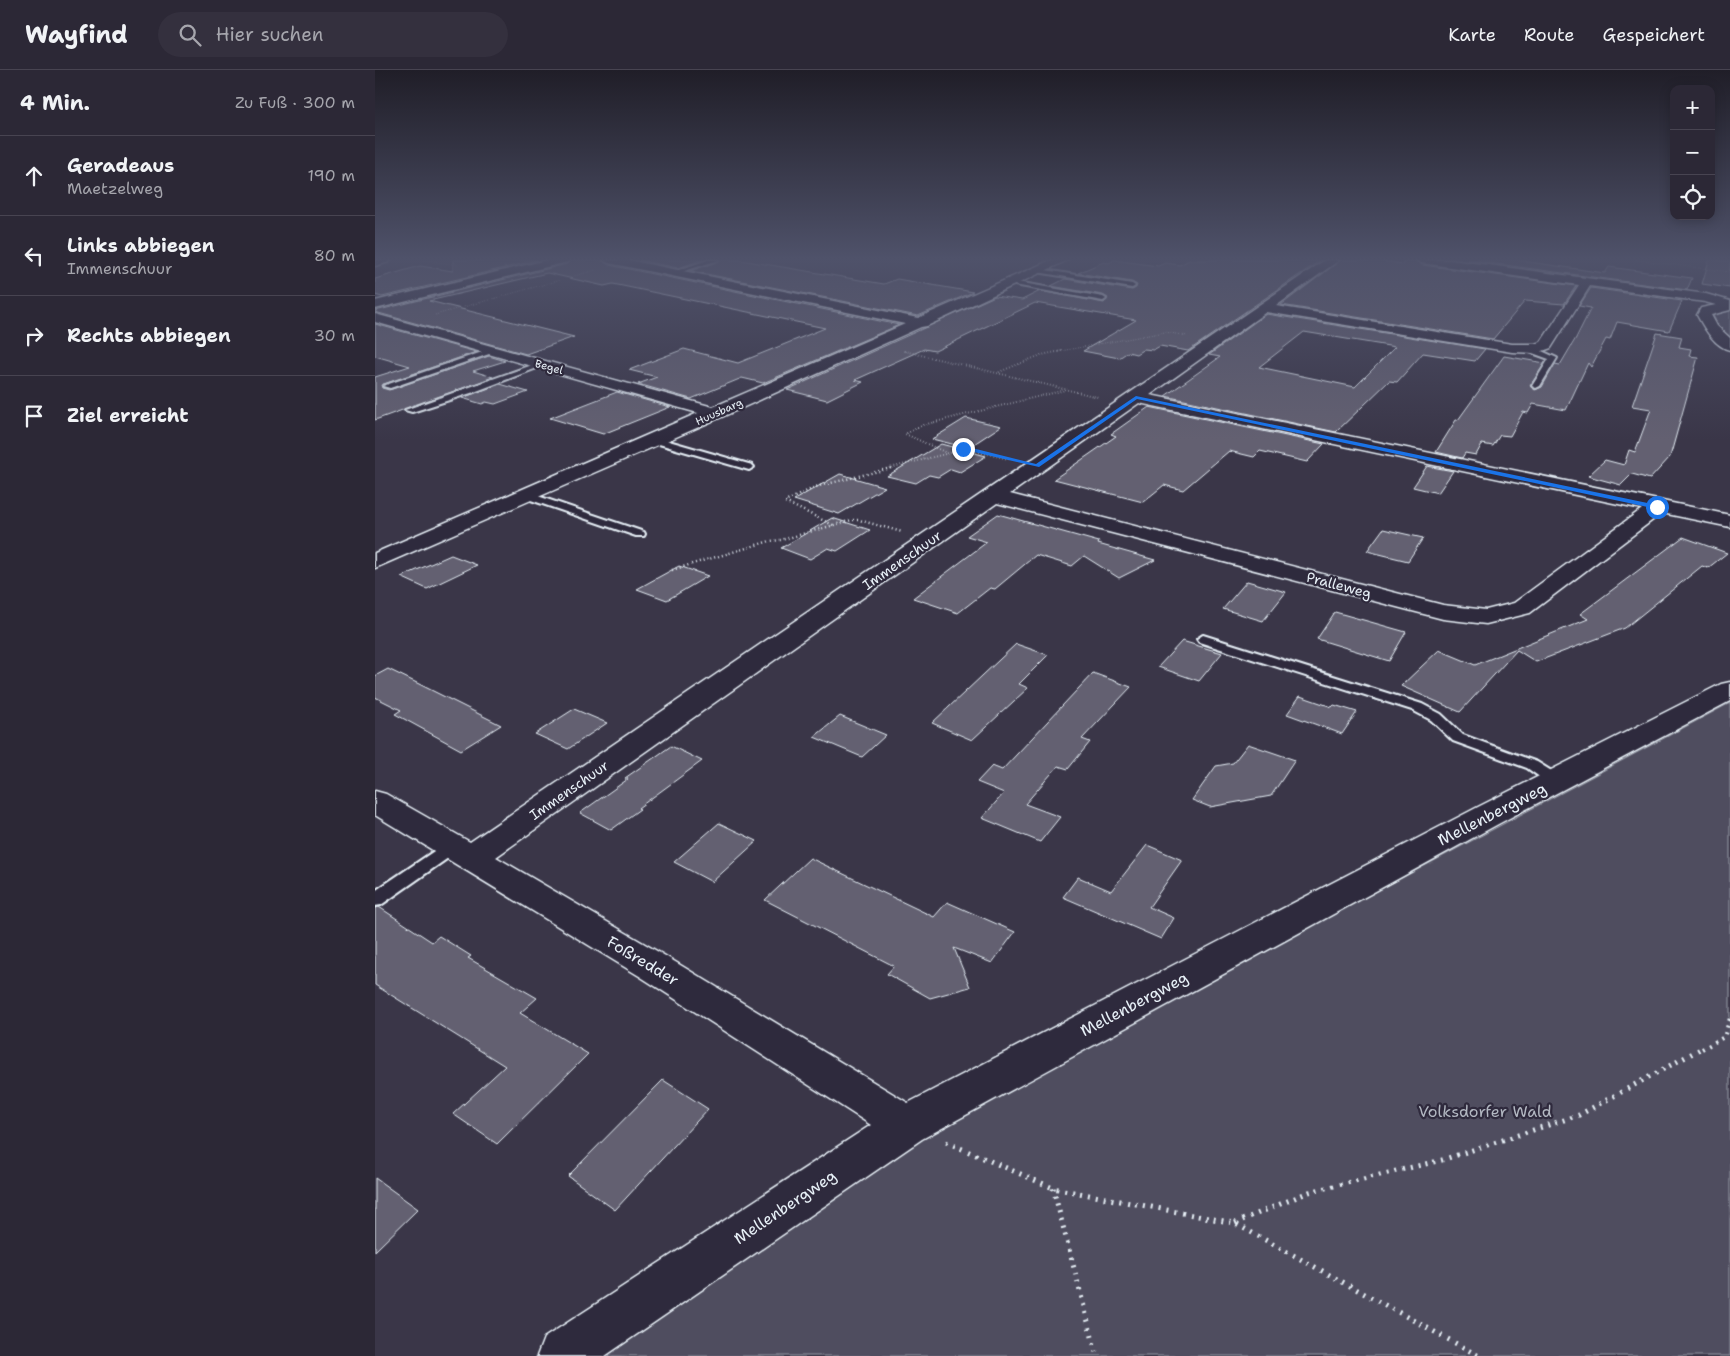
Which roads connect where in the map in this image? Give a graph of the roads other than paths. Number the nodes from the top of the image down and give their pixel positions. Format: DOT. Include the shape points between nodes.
graph roads {
  1 [pos="377,320"];
  2 [pos="907,320"];
  3 [pos="929,320"];
  4 [pos="1247,320"];
  5 [pos="1338,320"];
  6 [pos="1562,320"];
  7 [pos="1707,320"];
  8 [pos="922,323"];
  9 [pos="1730,346"];
  10 [pos="1530,349"];
  11 [pos="491,352"];
  12 [pos="541,365"];
  13 [pos="387,386"];
  14 [pos="1536,386"];
  15 [pos="1131,401"];
  16 [pos="409,410"];
  17 [pos="716,413"];
  18 [pos="655,440"];
  19 [pos="749,467"];
  20 [pos="526,496"];
  21 [pos="994,496"];
  22 [pos="1657,507"];
  23 [pos="1730,521"];
  24 [pos="640,534"];
  25 [pos="375,561"];
  26 [pos="1203,639"];
  27 [pos="1730,690"];
  28 [pos="1555,781"];
  29 [pos="375,801"];
  30 [pos="462,852"];
  31 [pos="375,900"];
  32 [pos="907,1125"];
  33 [pos="562,1356"];
  1 -- 11 [label="street, Begel"];
  2 -- 8 [label="street"];
  3 -- 8 [label="street, Huusbarg"];
  4 -- 15 [label="street, Immenschuur"];
  5 -- 10 [label="street"];
  6 -- 10 [label="street" via="1546,345"];
  7 -- 9 [label="street"];
  8 -- 17 [label="street, Huusbarg"];
  10 -- 14 [label="lane" via="1553,358"];
  11 -- 12 [label="street, Begel"];
  11 -- 13 [label="lane"];
  12 -- 16 [label="lane"];
  12 -- 17 [label="street, Begel"];
  15 -- 21 [label="street, Immenschuur"];
  15 -- 22 [label="street"];
  17 -- 18 [label="street, Huusbarg"];
  18 -- 19 [label="lane"];
  18 -- 20 [label="street, Huusbarg"];
  20 -- 24 [label="lane"];
  20 -- 25 [label="street, Huusbarg"];
  21 -- 22 [label="street, Pralleweg" via="1443,612 1486,617 1522,608"];
  21 -- 30 [label="street, Immenschuur"];
  22 -- 23 [label="street"];
  26 -- 28 [label="lane" via="1417,707 1437,717 1458,738 1532,765"];
  27 -- 28 [label="street, Mellenbergweg"];
  28 -- 32 [label="street, Mellenbergweg"];
  29 -- 30 [label="street, Foßredder"];
  30 -- 31 [label="lane"];
  30 -- 32 [label="street, Foßredder"];
  32 -- 33 [label="street, Mellenbergweg"];
}
